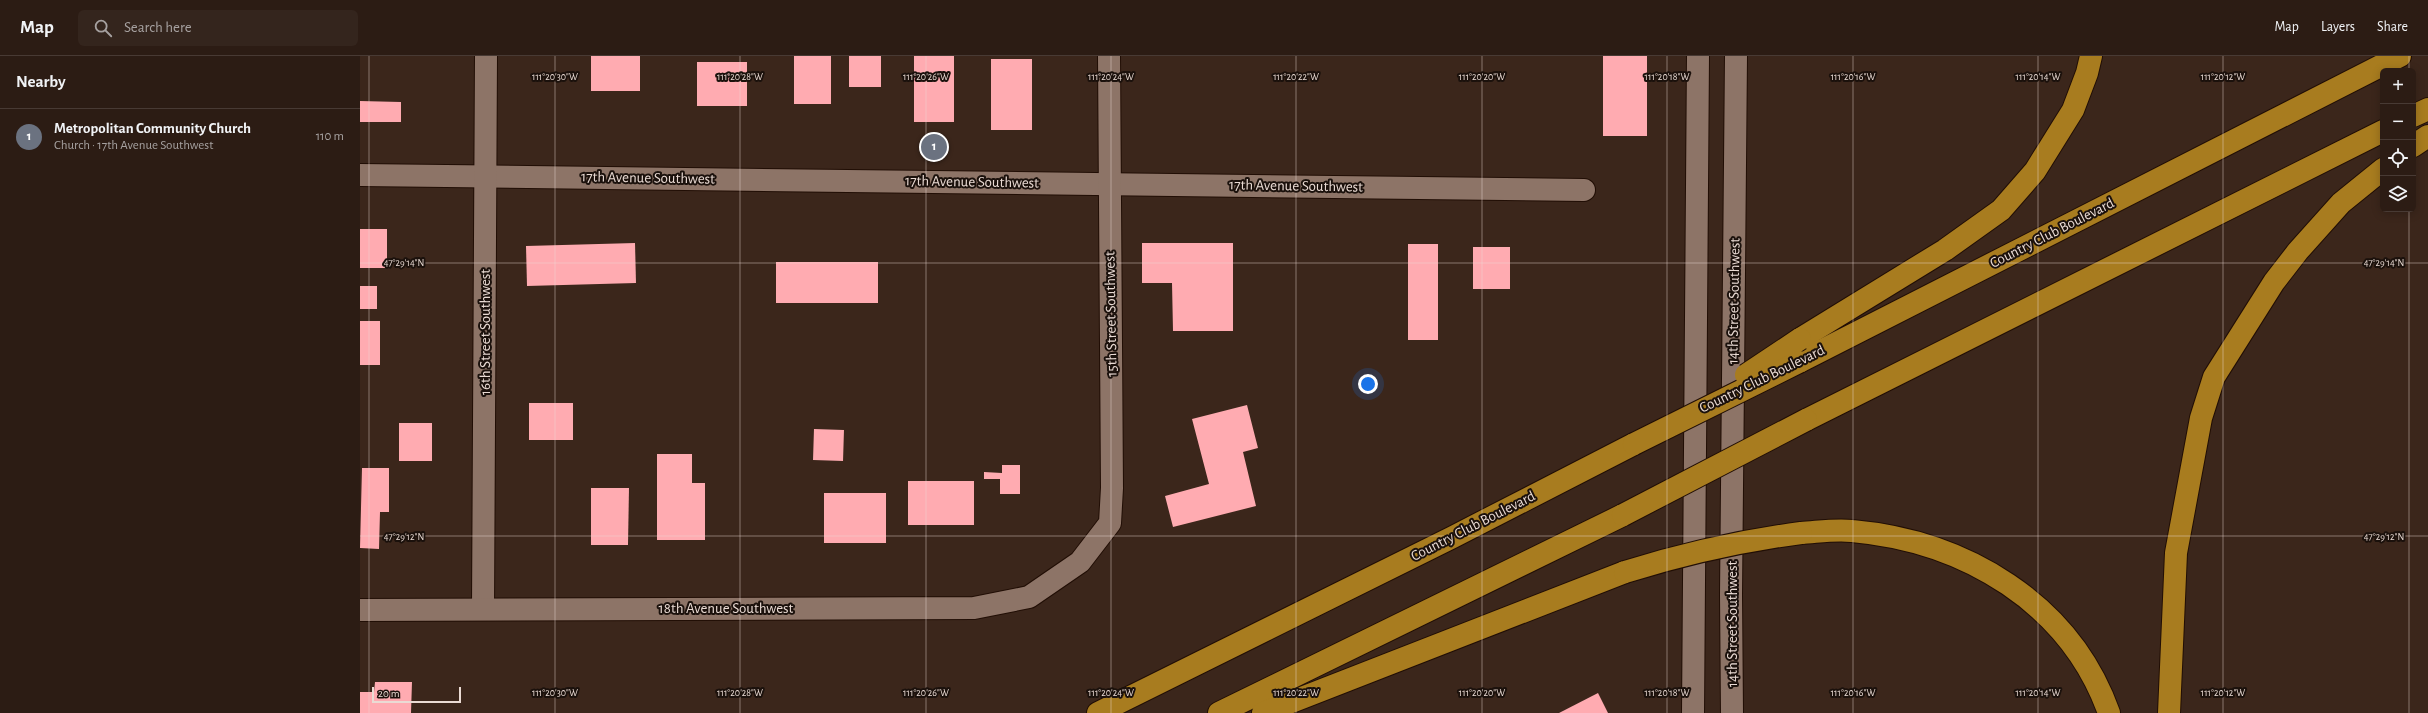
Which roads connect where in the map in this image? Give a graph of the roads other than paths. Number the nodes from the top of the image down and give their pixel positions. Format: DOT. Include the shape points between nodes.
graph roads {
  1 [pos="486,56"];
  2 [pos="1109,56"];
  3 [pos="1698,56"];
  4 [pos="1736,56"];
  5 [pos="2090,56"];
  6 [pos="2400,56"];
  7 [pos="2428,109"];
  8 [pos="2416,115"];
  9 [pos="2380,133"];
  10 [pos="2428,136"];
  11 [pos="2416,144"];
  12 [pos="2380,171"];
  13 [pos="360,175"];
  14 [pos="486,176"];
  15 [pos="1110,184"];
  16 [pos="1584,190"];
  17 [pos="1670,425"];
  18 [pos="1080,562"];
  19 [pos="483,608"];
  20 [pos="360,610"];
  21 [pos="1123,700"];
  22 [pos="1090,713"];
  23 [pos="1098,713"];
  24 [pos="1220,713"];
  25 [pos="1263,713"];
  26 [pos="1693,713"];
  27 [pos="1732,713"];
  28 [pos="2109,713"];
  29 [pos="2169,713"];
  1 -- 14 [label="street, 16th Street Southwest"];
  2 -- 15 [label="street, 15th Street Southwest"];
  3 -- 26 [label="street"];
  4 -- 27 [label="street, 14th Street Southwest"];
  5 -- 17 [label="highway, bridge" via="2087,73 2073,110 2035,171 2001,210 1945,250 1800,339"];
  6 -- 17 [label="highway, Country Club Boulevard, bridge"];
  7 -- 8 [label="highway"];
  9 -- 24 [label="highway, bridge" via="1806,420 1623,515"];
  10 -- 11 [label="highway"];
  12 -- 29 [label="highway" via="2341,203 2298,251 2274,282 2214,377 2201,418 2176,553"];
  13 -- 14 [label="street, 17th Avenue Southwest"];
  14 -- 15 [label="street, 17th Avenue Southwest"];
  14 -- 19 [label="street, 16th Street Southwest"];
  15 -- 16 [label="street, 17th Avenue Southwest"];
  15 -- 18 [label="street, 15th Street Southwest" via="1110,523"];
  17 -- 21 [label="highway, Country Club Boulevard, bridge" via="1453,537"];
  18 -- 19 [label="street, 18th Avenue Southwest" via="1029,597 974,608"];
  19 -- 20 [label="street, 18th Avenue Southwest"];
  21 -- 22 [label="highway"];
  21 -- 23 [label="highway"];
  25 -- 28 [label="highway, bridge" via="1625,572 1685,554 1755,539 1851,530 1896,537 1940,548 1981,566 2012,587 2067,638 2087,667"];
}
